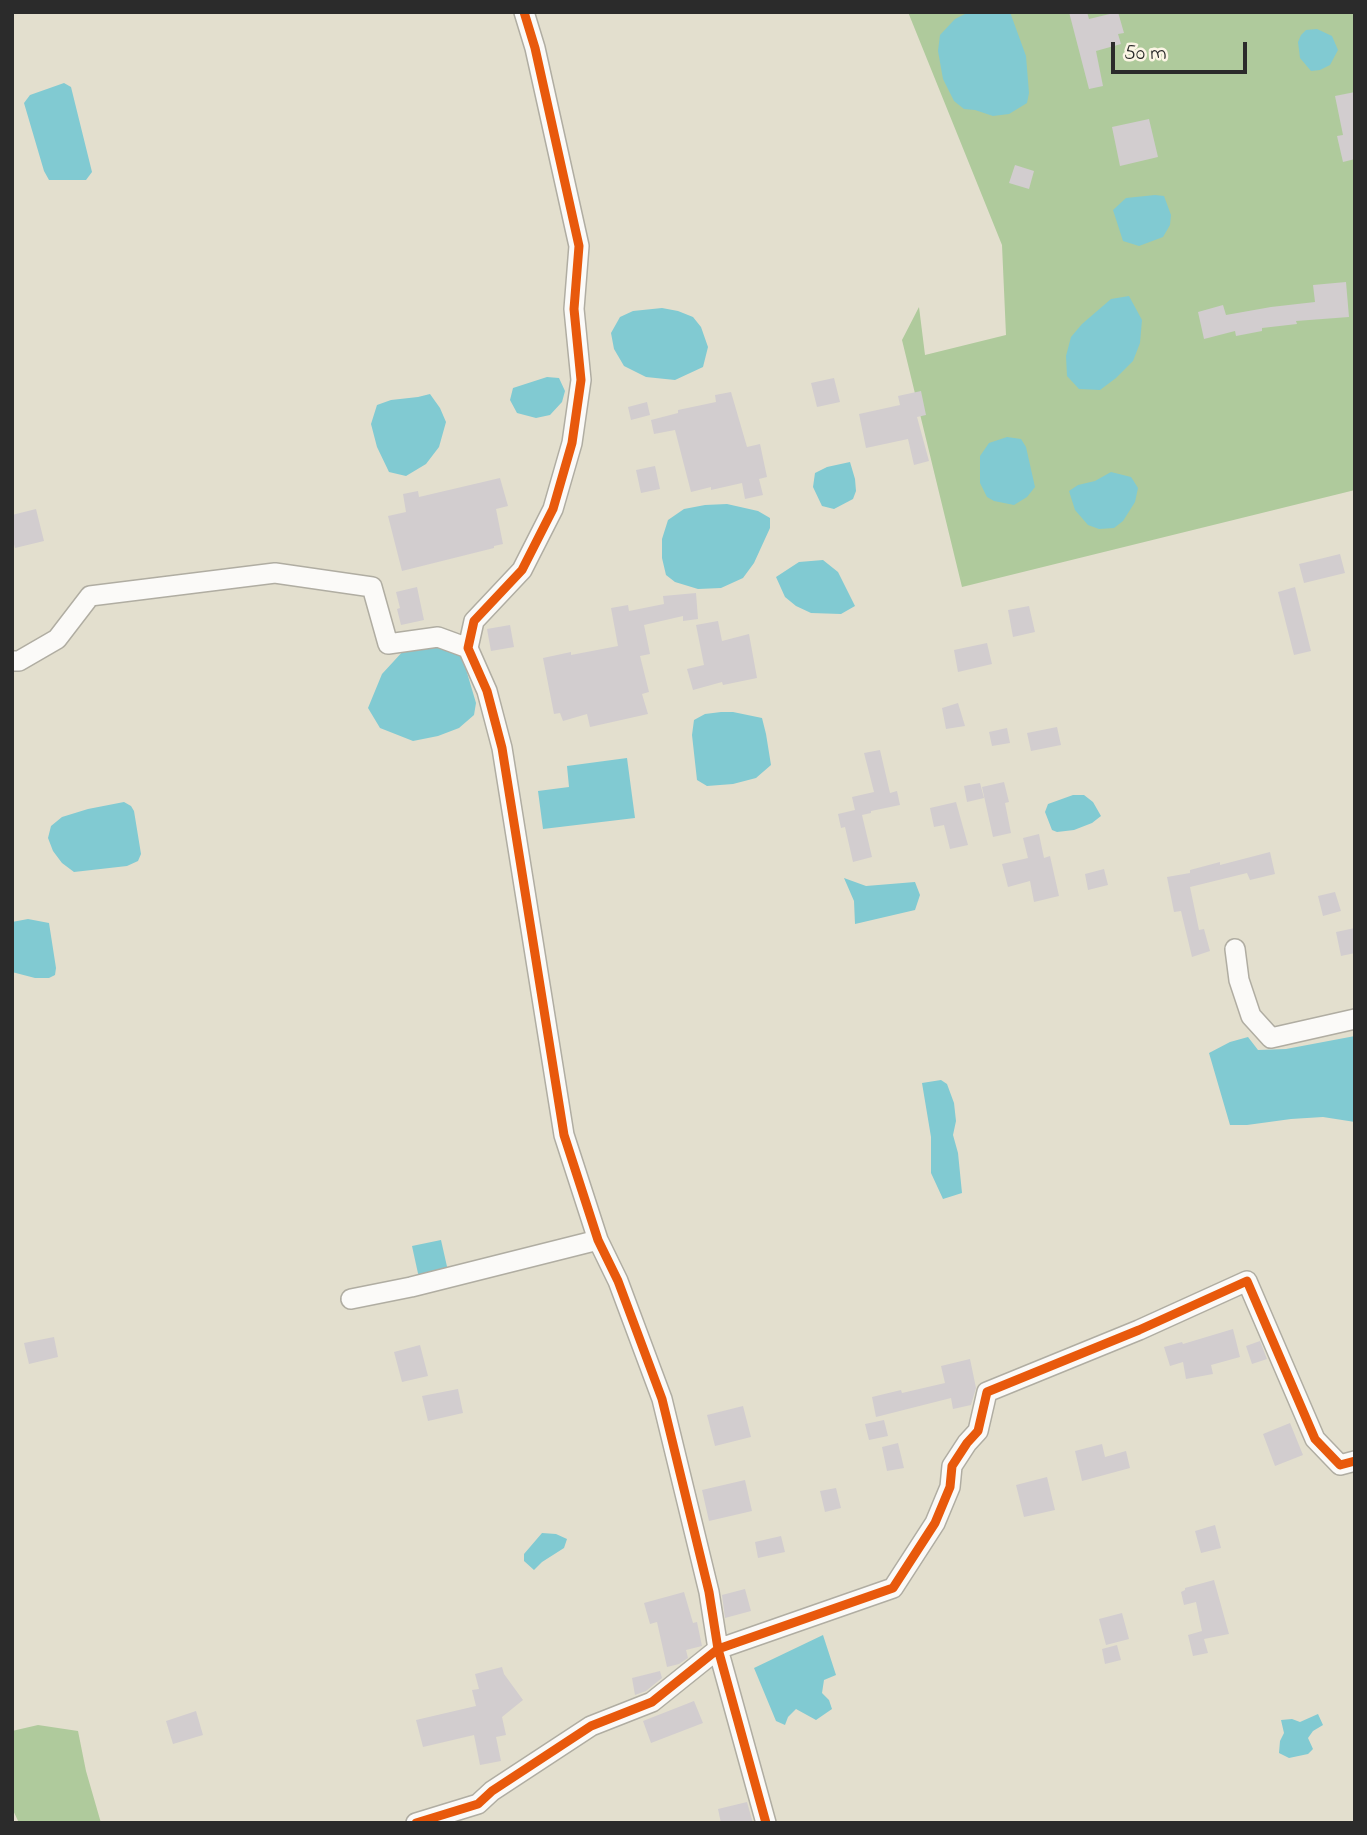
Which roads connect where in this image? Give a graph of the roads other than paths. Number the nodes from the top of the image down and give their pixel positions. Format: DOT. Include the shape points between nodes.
graph roads {
  1 [pos="524,12"];
  2 [pos="468,648"];
  3 [pos="12,661"];
  4 [pos="1235,948"];
  5 [pos="1355,1019"];
  6 [pos="598,1240"];
  7 [pos="351,1299"];
  8 [pos="1355,1461"];
  9 [pos="718,1649"];
  10 [pos="416,1823"];
  11 [pos="766,1823"];
  1 -- 2 [label="street" via="579,246 574,309 581,380 572,443 553,509 522,570 474,621"];
  2 -- 3 [label="street" via="439,637 388,644 372,587 275,573 90,596 57,639"];
  2 -- 6 [label="street" via="487,691 502,748 564,1135"];
  4 -- 5 [label="street" via="1251,1016 1271,1038"];
  6 -- 7 [label="street"];
  6 -- 9 [label="street" via="662,1399 709,1592"];
  8 -- 9 [label="street" via="1340,1465 1315,1439 1247,1281 987,1392 978,1431 952,1465 950,1487 935,1523 893,1588"];
  9 -- 10 [label="street" via="652,1702 591,1726 478,1804"];
  9 -- 11 [label="street"];
}
